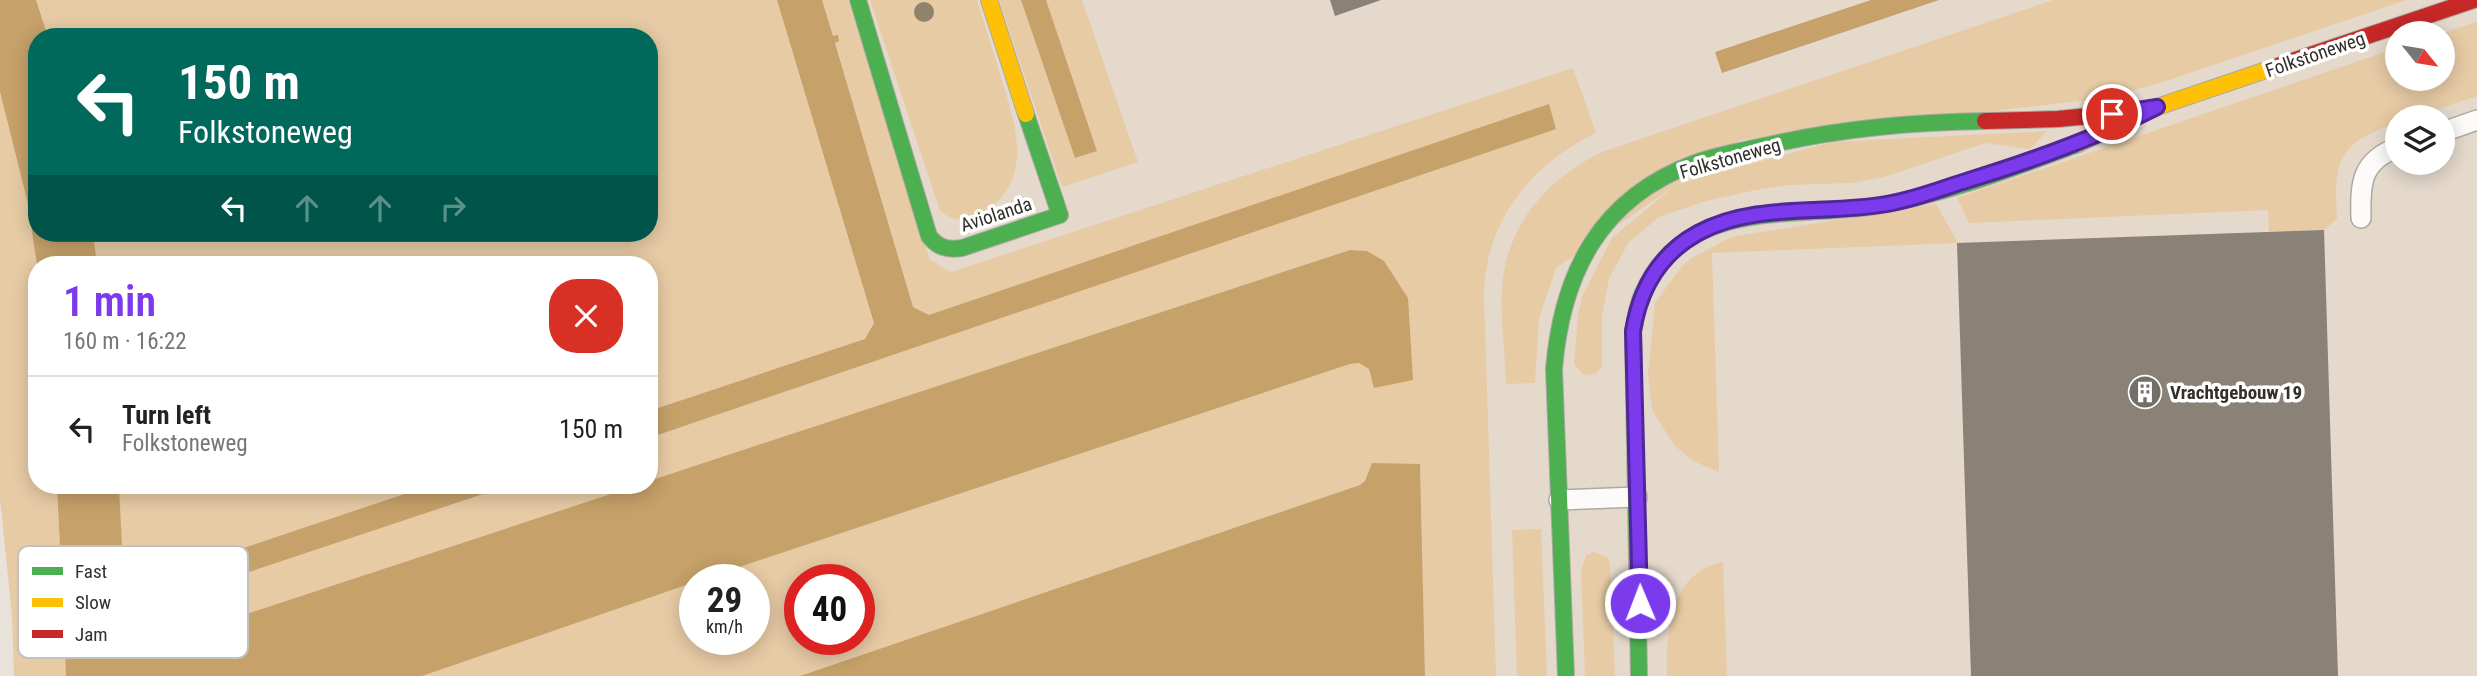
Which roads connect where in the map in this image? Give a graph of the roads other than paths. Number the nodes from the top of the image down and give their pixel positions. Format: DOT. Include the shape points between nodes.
graph roads {
  1 [pos="858,0"];
  2 [pos="989,0"];
  3 [pos="2473,0"];
  4 [pos="2157,107"];
  5 [pos="2477,120"];
  6 [pos="2455,128"];
  7 [pos="2385,154"];
  8 [pos="2361,218"];
  9 [pos="1637,497"];
  10 [pos="1559,500"];
  11 [pos="1566,676"];
  12 [pos="1639,676"];
  1 -- 2 [label="street, Aviolanda" via="929,236 938,247 949,249 1060,215"];
  3 -- 4 [label="street, Folkstoneweg"];
  4 -- 9 [label="street, Folkstoneweg" via="2086,141 1932,193 1851,209 1735,219 1675,247 1648,282 1634,322"];
  4 -- 10 [label="street, Folkstoneweg" via="2061,120 1844,129 1699,162 1642,191 1610,218 1588,246 1574,268 1561,307 1554,369"];
  5 -- 6 [label="lane"];
  7 -- 8 [label="lane" via="2366,171"];
  9 -- 10 [label="lane"];
  9 -- 12 [label="street, Folkstoneweg"];
  10 -- 11 [label="street, Folkstoneweg"];
}
